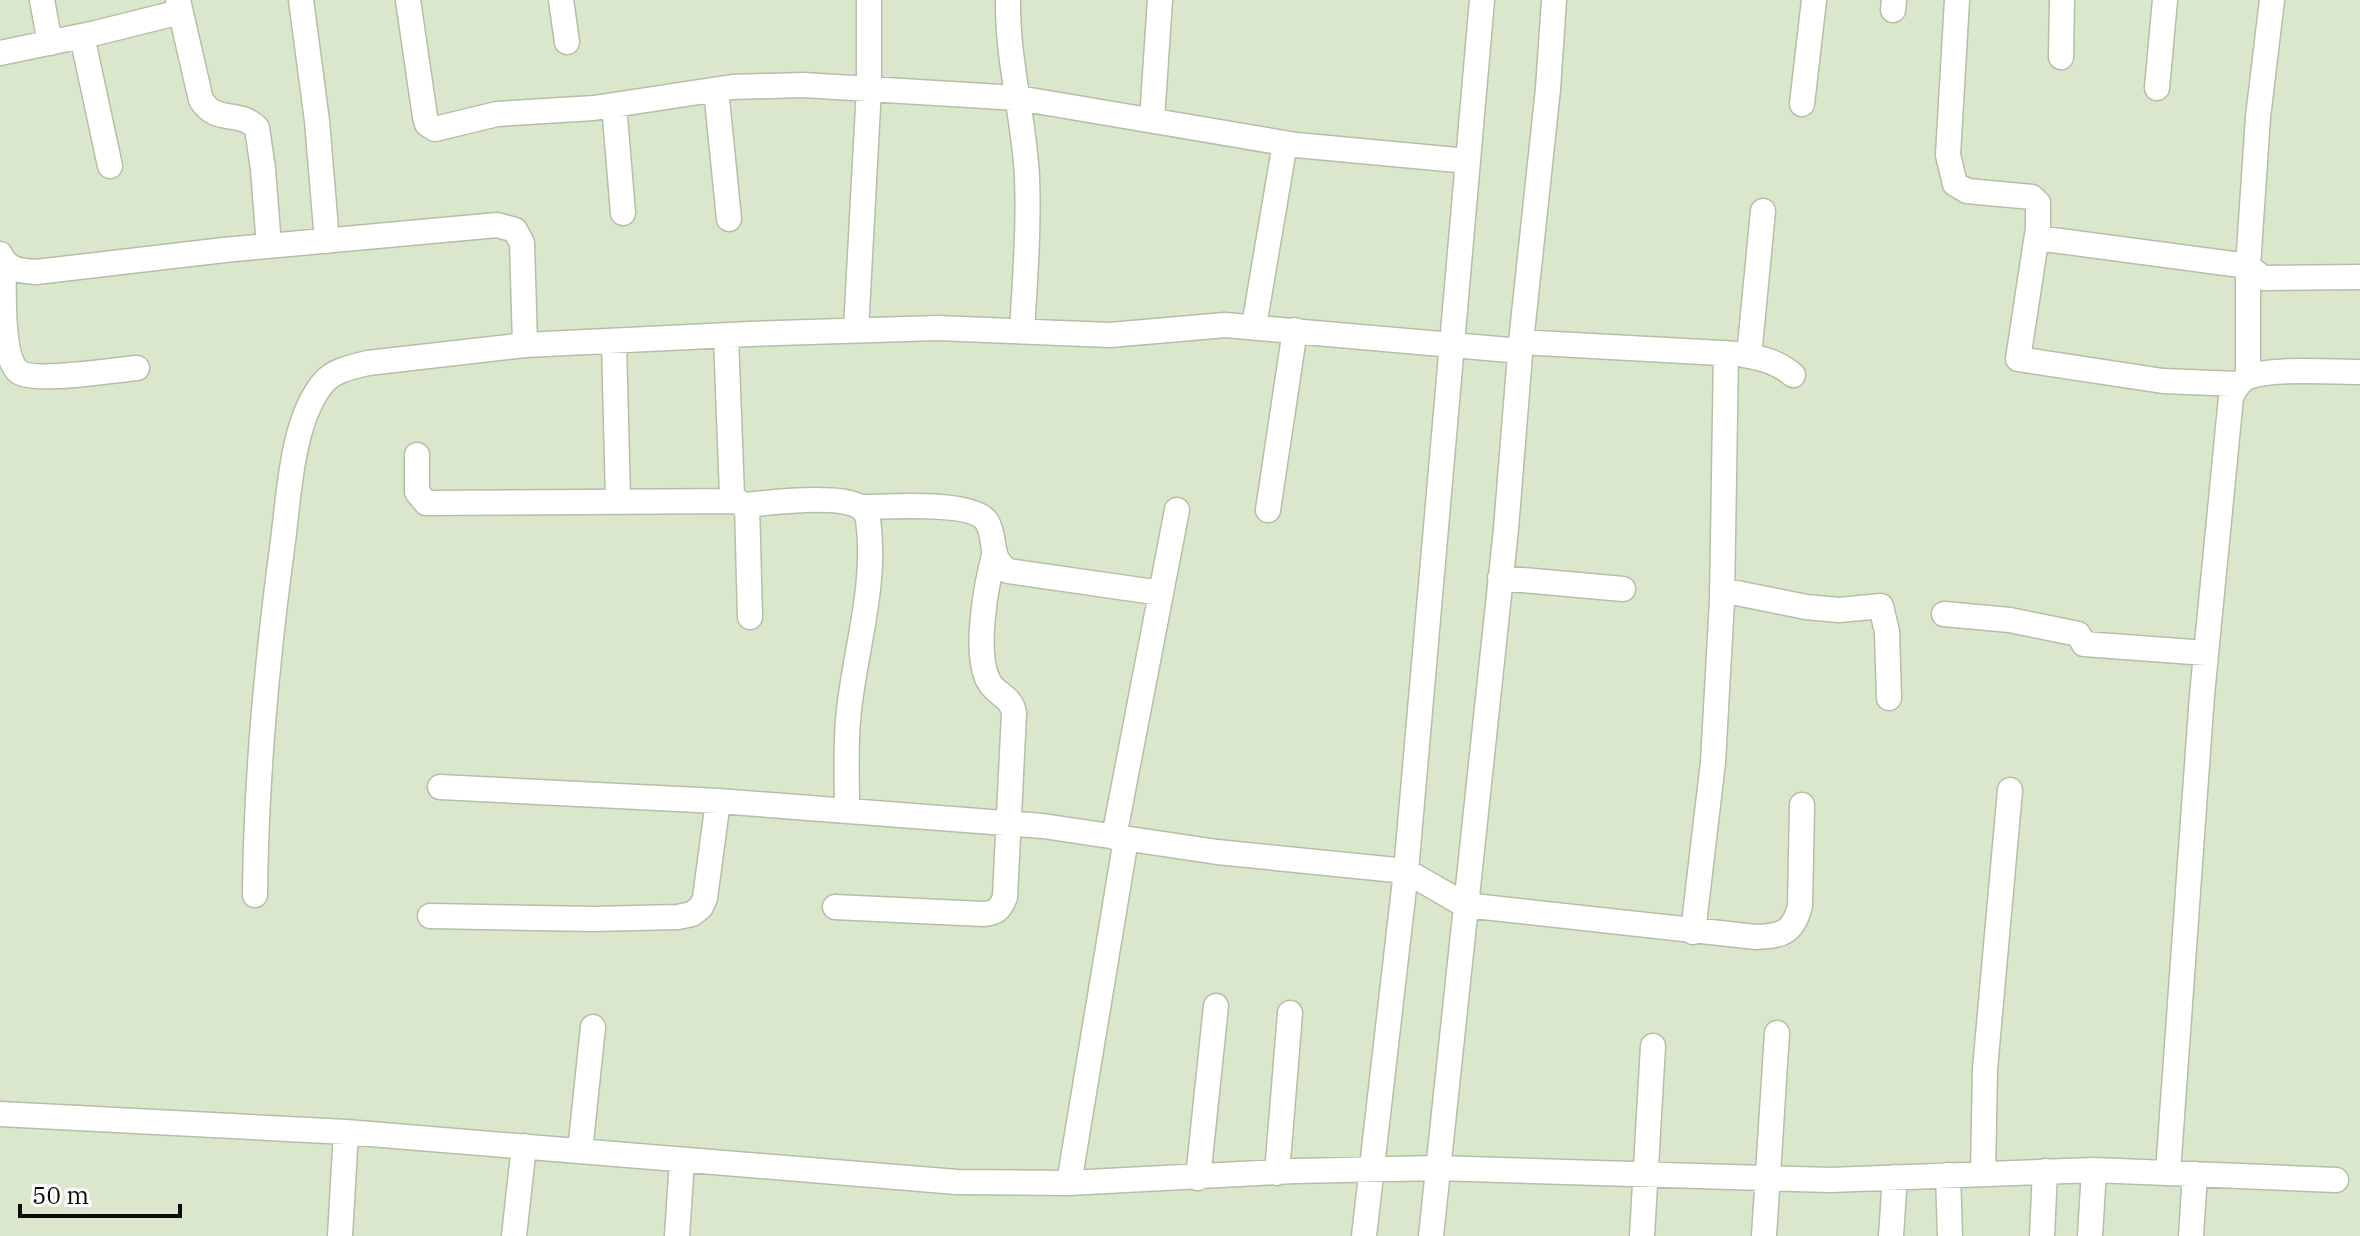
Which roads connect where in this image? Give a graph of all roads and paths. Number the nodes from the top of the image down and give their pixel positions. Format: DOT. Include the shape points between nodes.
graph roads {
  1 [pos="42,0"];
  2 [pos="301,0"];
  3 [pos="408,0"];
  4 [pos="561,0"];
  5 [pos="869,0"];
  6 [pos="1008,0"];
  7 [pos="1160,0"];
  8 [pos="1482,0"];
  9 [pos="1554,0"];
  10 [pos="1814,0"];
  11 [pos="1957,0"];
  12 [pos="2062,0"];
  13 [pos="2165,0"];
  14 [pos="2272,0"];
  15 [pos="179,6"];
  16 [pos="82,36"];
  17 [pos="567,42"];
  18 [pos="50,43"];
  19 [pos="0,53"];
  20 [pos="2061,57"];
  21 [pos="869,88"];
  22 [pos="2157,88"];
  23 [pos="716,90"];
  24 [pos="1018,98"];
  25 [pos="1802,104"];
  26 [pos="614,105"];
  27 [pos="1152,119"];
  28 [pos="1285,143"];
  29 [pos="1468,161"];
  30 [pos="110,166"];
  31 [pos="1763,211"];
  32 [pos="623,213"];
  33 [pos="729,219"];
  34 [pos="2037,238"];
  35 [pos="327,241"];
  36 [pos="269,246"];
  37 [pos="2,258"];
  38 [pos="2248,266"];
  39 [pos="2360,277"];
  40 [pos="1254,326"];
  41 [pos="856,330"];
  42 [pos="1295,330"];
  43 [pos="1022,331"];
  44 [pos="726,336"];
  45 [pos="614,342"];
  46 [pos="525,345"];
  47 [pos="1451,345"];
  48 [pos="1521,347"];
  49 [pos="1737,355"];
  50 [pos="137,368"];
  51 [pos="2360,372"];
  52 [pos="1793,375"];
  53 [pos="2243,380"];
  54 [pos="417,455"];
  55 [pos="618,500"];
  56 [pos="742,503"];
  57 [pos="861,507"];
  58 [pos="1177,510"];
  59 [pos="1268,510"];
  60 [pos="994,555"];
  61 [pos="1500,578"];
  62 [pos="1623,589"];
  63 [pos="1722,590"];
  64 [pos="1161,593"];
  65 [pos="1944,614"];
  66 [pos="750,617"];
  67 [pos="2206,653"];
  68 [pos="1889,698"];
  69 [pos="440,787"];
  70 [pos="2010,790"];
  71 [pos="718,801"];
  72 [pos="1802,805"];
  73 [pos="847,810"];
  74 [pos="1009,823"];
  75 [pos="1120,838"];
  76 [pos="1406,871"];
  77 [pos="255,895"];
  78 [pos="1465,905"];
  79 [pos="835,907"];
  80 [pos="430,916"];
  81 [pos="1693,932"];
  82 [pos="1216,1006"];
  83 [pos="1290,1013"];
  84 [pos="593,1027"];
  85 [pos="1777,1033"];
  86 [pos="1653,1046"];
  87 [pos="0,1114"];
  88 [pos="346,1132"];
  89 [pos="524,1146"];
  90 [pos="580,1151"];
  91 [pos="682,1160"];
  92 [pos="1437,1168"];
  93 [pos="1372,1170"];
  94 [pos="2094,1170"];
  95 [pos="2045,1171"];
  96 [pos="2168,1172"];
  97 [pos="1277,1173"];
  98 [pos="1647,1174"];
  99 [pos="1983,1174"];
  100 [pos="2195,1174"];
  101 [pos="1948,1175"];
  102 [pos="1895,1177"];
  103 [pos="1198,1178"];
  104 [pos="1768,1178"];
  105 [pos="2336,1180"];
  106 [pos="1069,1183"];
  107 [pos="340,1236"];
  108 [pos="514,1236"];
  109 [pos="677,1236"];
  110 [pos="1364,1236"];
  111 [pos="1431,1236"];
  112 [pos="1642,1236"];
  113 [pos="1764,1236"];
  114 [pos="1891,1236"];
  115 [pos="1950,1236"];
  116 [pos="2042,1236"];
  117 [pos="2090,1236"];
  118 [pos="2191,1236"];
  1 -- 18 [label="street"];
  2 -- 35 [label="street"];
  3 -- 26 [label="street" via="423,109 431,128 497,114"];
  4 -- 17 [label="street"];
  5 -- 21 [label="street"];
  6 -- 24 [label="street" via="1009,50"];
  7 -- 27 [label="street"];
  8 -- 29 [label="street"];
  9 -- 48 [label="street"];
  10 -- 25 [label="street"];
  11 -- 34 [label="street" via="1950,171 1955,184 1967,191 2032,197 2040,215"];
  12 -- 20 [label="street"];
  13 -- 22 [label="street"];
  14 -- 38 [label="street"];
  15 -- 16 [label="street"];
  15 -- 36 [label="street" via="207,110 241,117 257,128"];
  16 -- 18 [label="street"];
  16 -- 30 [label="street"];
  18 -- 19 [label="street"];
  21 -- 23 [label="street"];
  21 -- 24 [label="street"];
  21 -- 41 [label="street"];
  23 -- 26 [label="street"];
  23 -- 33 [label="street"];
  24 -- 27 [label="street"];
  24 -- 43 [label="street" via="1028,235"];
  26 -- 32 [label="street"];
  27 -- 28 [label="street"];
  28 -- 29 [label="street"];
  28 -- 40 [label="street"];
  29 -- 47 [label="street"];
  31 -- 49 [label="street"];
  34 -- 38 [label="street"];
  34 -- 53 [label="street" via="2018,359 2150,380"];
  35 -- 36 [label="street"];
  35 -- 46 [label="street" via="497,225 515,230 523,252"];
  36 -- 37 [label="street" via="36,272 15,271"];
  37 -- 50 [label="street" via="6,336 10,359 19,372 52,377"];
  38 -- 39 [label="street" via="2263,278"];
  38 -- 53 [label="street"];
  40 -- 42 [label="street"];
  40 -- 43 [label="street" via="1110,335"];
  41 -- 43 [label="street"];
  41 -- 44 [label="street"];
  42 -- 47 [label="street"];
  42 -- 59 [label="street"];
  44 -- 45 [label="street"];
  44 -- 56 [label="street" via="730,488"];
  45 -- 46 [label="street"];
  45 -- 55 [label="street"];
  46 -- 77 [label="street" via="343,369 325,381 311,404 292,476 272,625 259,762"];
  47 -- 48 [label="street"];
  47 -- 76 [label="street"];
  48 -- 49 [label="street"];
  48 -- 61 [label="street"];
  49 -- 52 [label="street" via="1782,366"];
  49 -- 63 [label="street"];
  51 -- 53 [label="street" via="2267,373"];
  53 -- 67 [label="street" via="2231,397"];
  54 -- 55 [label="street" via="417,492 426,503"];
  55 -- 56 [label="street"];
  56 -- 57 [label="street" via="826,501"];
  56 -- 66 [label="street"];
  57 -- 60 [label="street" via="972,511 989,524"];
  57 -- 73 [label="street" via="870,531 863,632 849,710"];
  58 -- 64 [label="street"];
  60 -- 64 [label="street" via="1008,571"];
  60 -- 74 [label="street" via="983,611 983,649 989,682 1013,703"];
  61 -- 62 [label="street"];
  61 -- 78 [label="street"];
  63 -- 68 [label="street" via="1806,607 1881,606"];
  63 -- 81 [label="street" via="1713,762"];
  64 -- 75 [label="street"];
  65 -- 67 [label="street" via="2078,634 2084,644"];
  67 -- 96 [label="street"];
  69 -- 71 [label="street"];
  70 -- 99 [label="street" via="1985,1069"];
  71 -- 73 [label="street"];
  71 -- 80 [label="street" via="705,898 692,914 625,919"];
  72 -- 81 [label="street" via="1800,906 1789,930 1756,937"];
  73 -- 74 [label="street"];
  74 -- 75 [label="street"];
  74 -- 79 [label="street" via="1005,897 994,913"];
  75 -- 76 [label="street"];
  75 -- 106 [label="street"];
  76 -- 78 [label="street"];
  76 -- 93 [label="street"];
  78 -- 81 [label="street"];
  78 -- 92 [label="street"];
  82 -- 103 [label="street"];
  83 -- 97 [label="street"];
  84 -- 90 [label="street"];
  85 -- 104 [label="street"];
  86 -- 98 [label="street"];
  87 -- 88 [label="street"];
  88 -- 89 [label="street"];
  88 -- 107 [label="street"];
  89 -- 90 [label="street"];
  89 -- 108 [label="street"];
  90 -- 91 [label="street"];
  91 -- 106 [label="street" via="957,1182"];
  91 -- 109 [label="street"];
  92 -- 93 [label="street"];
  92 -- 98 [label="street"];
  92 -- 111 [label="street"];
  93 -- 97 [label="street"];
  93 -- 110 [label="street"];
  94 -- 95 [label="street"];
  94 -- 96 [label="street"];
  94 -- 117 [label="street"];
  95 -- 99 [label="street"];
  95 -- 116 [label="street"];
  96 -- 100 [label="street"];
  97 -- 103 [label="street"];
  98 -- 104 [label="street"];
  98 -- 112 [label="street"];
  99 -- 101 [label="street"];
  100 -- 105 [label="street"];
  100 -- 118 [label="street"];
  101 -- 102 [label="street"];
  101 -- 115 [label="street"];
  102 -- 104 [label="street"];
  102 -- 114 [label="street"];
  103 -- 106 [label="street"];
  104 -- 113 [label="street"];
}
